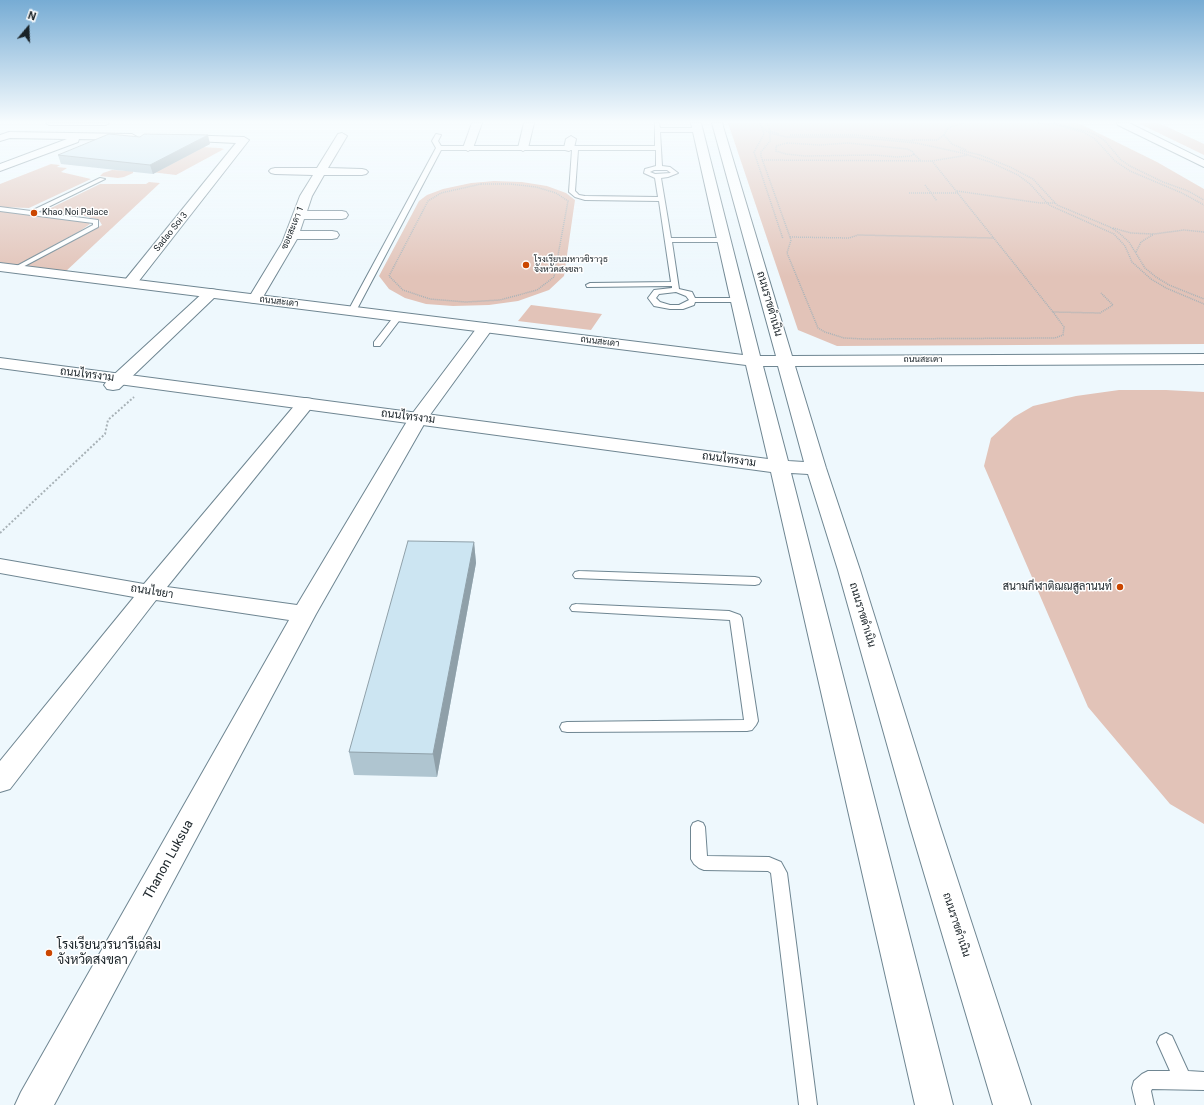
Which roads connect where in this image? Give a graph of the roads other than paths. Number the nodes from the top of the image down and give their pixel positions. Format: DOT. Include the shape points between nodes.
graph roads {
  1 [pos="216,175"];
  2 [pos="320,175"];
  3 [pos="426,175"];
  4 [pos="572,175"];
  5 [pos="649,175"];
  6 [pos="672,175"];
  7 [pos="711,175"];
  8 [pos="720,175"];
  9 [pos="658,177"];
  10 [pos="102,180"];
  11 [pos="661,199"];
  12 [pos="0,209"];
  13 [pos="33,212"];
  14 [pos="299,215"];
  15 [pos="342,215"];
  16 [pos="332,235"];
  17 [pos="292,236"];
  18 [pos="668,240"];
  19 [pos="724,240"];
  20 [pos="7,268"];
  21 [pos="130,283"];
  22 [pos="590,285"];
  23 [pos="676,287"];
  24 [pos="211,294"];
  25 [pos="255,299"];
  26 [pos="693,300"];
  27 [pos="739,300"];
  28 [pos="352,311"];
  29 [pos="398,317"];
  30 [pos="485,328"];
  31 [pos="377,344"];
  32 [pos="1204,359"];
  33 [pos="753,361"];
  34 [pos="786,361"];
  35 [pos="1,364"];
  36 [pos="116,382"];
  37 [pos="306,404"];
  38 [pos="418,418"];
  39 [pos="781,467"];
  40 [pos="816,468"];
  41 [pos="4,573"];
  42 [pos="579,575"];
  43 [pos="755,581"];
  44 [pos="150,592"];
  45 [pos="576,608"];
  46 [pos="304,614"];
  47 [pos="567,727"];
  48 [pos="0,781"];
  49 [pos="698,827"];
  50 [pos="1166,1042"];
  51 [pos="1183,1080"];
  52 [pos="1204,1081"];
  53 [pos="34,1105"];
  54 [pos="808,1105"];
  55 [pos="934,1105"];
  56 [pos="1012,1105"];
  57 [pos="1145,1105"];
  1 -- 21 [label="street, Sadao Soi 3"];
  2 -- 14 [label="street, ซอยสะเดา 1" via="306,196"];
  3 -- 28 [label="lane"];
  4 -- 11 [label="lane" via="572,192 576,196"];
  5 -- 9 [label="lane"];
  6 -- 9 [label="lane"];
  7 -- 19 [label="street"];
  8 -- 34 [label="street, ถนนราชดำเนิน"];
  9 -- 11 [label="lane"];
  10 -- 13 [label="lane"];
  11 -- 18 [label="lane"];
  12 -- 13 [label="lane"];
  13 -- 20 [label="lane" via="96,221 96,226"];
  14 -- 15 [label="street"];
  14 -- 17 [label="street, ซอยสะเดา 1"];
  16 -- 17 [label="street"];
  17 -- 25 [label="street, ซอยสะเดา 1"];
  18 -- 19 [label="lane"];
  18 -- 23 [label="lane"];
  19 -- 27 [label="street"];
  20 -- 21 [label="street, ถนนสะเดา"];
  21 -- 24 [label="street, ถนนสะเดา"];
  22 -- 23 [label="lane"];
  23 -- 26 [label="lane" via="689,294"];
  23 -- 26 [label="lane" via="657,292 652,298 657,304 670,307 686,305"];
  24 -- 25 [label="street, ถนนสะเดา"];
  24 -- 36 [label="street"];
  25 -- 28 [label="street, ถนนสะเดา"];
  26 -- 27 [label="lane"];
  27 -- 33 [label="street"];
  28 -- 29 [label="street, ถนนสะเดา"];
  29 -- 30 [label="street, ถนนสะเดา"];
  29 -- 31 [label="lane"];
  30 -- 33 [label="street, ถนนสะเดา"];
  30 -- 38 [label="street, Thanon Luksua"];
  32 -- 34 [label="street, ถนนสะเดา"];
  33 -- 34 [label="street, ถนนสะเดา"];
  33 -- 39 [label="street"];
  34 -- 40 [label="street, ถนนราชดำเนิน"];
  35 -- 36 [label="street, ถนนไทรงาม"];
  36 -- 37 [label="street, ถนนไทรงาม" via="149,383"];
  37 -- 38 [label="street, ถนนไทรงาม"];
  37 -- 44 [label="street"];
  38 -- 39 [label="street, ถนนไทรงาม"];
  38 -- 46 [label="street, Thanon Luksua"];
  39 -- 40 [label="street, ถนนไทรงาม"];
  39 -- 55 [label="street"];
  40 -- 56 [label="street, ถนนราชดำเนิน"];
  41 -- 44 [label="street, ถนนไชยา"];
  42 -- 43 [label="lane"];
  44 -- 46 [label="street, ถนนไชยา"];
  44 -- 48 [label="street"];
  45 -- 47 [label="lane" via="729,615 736,618 751,721 747,726"];
  46 -- 53 [label="street, Thanon Luksua"];
  49 -- 54 [label="lane" via="699,859 704,863 769,864 776,867 779,872"];
  50 -- 51 [label="lane"];
  51 -- 52 [label="lane"];
  51 -- 57 [label="lane" via="1148,1080 1141,1088"];
}
